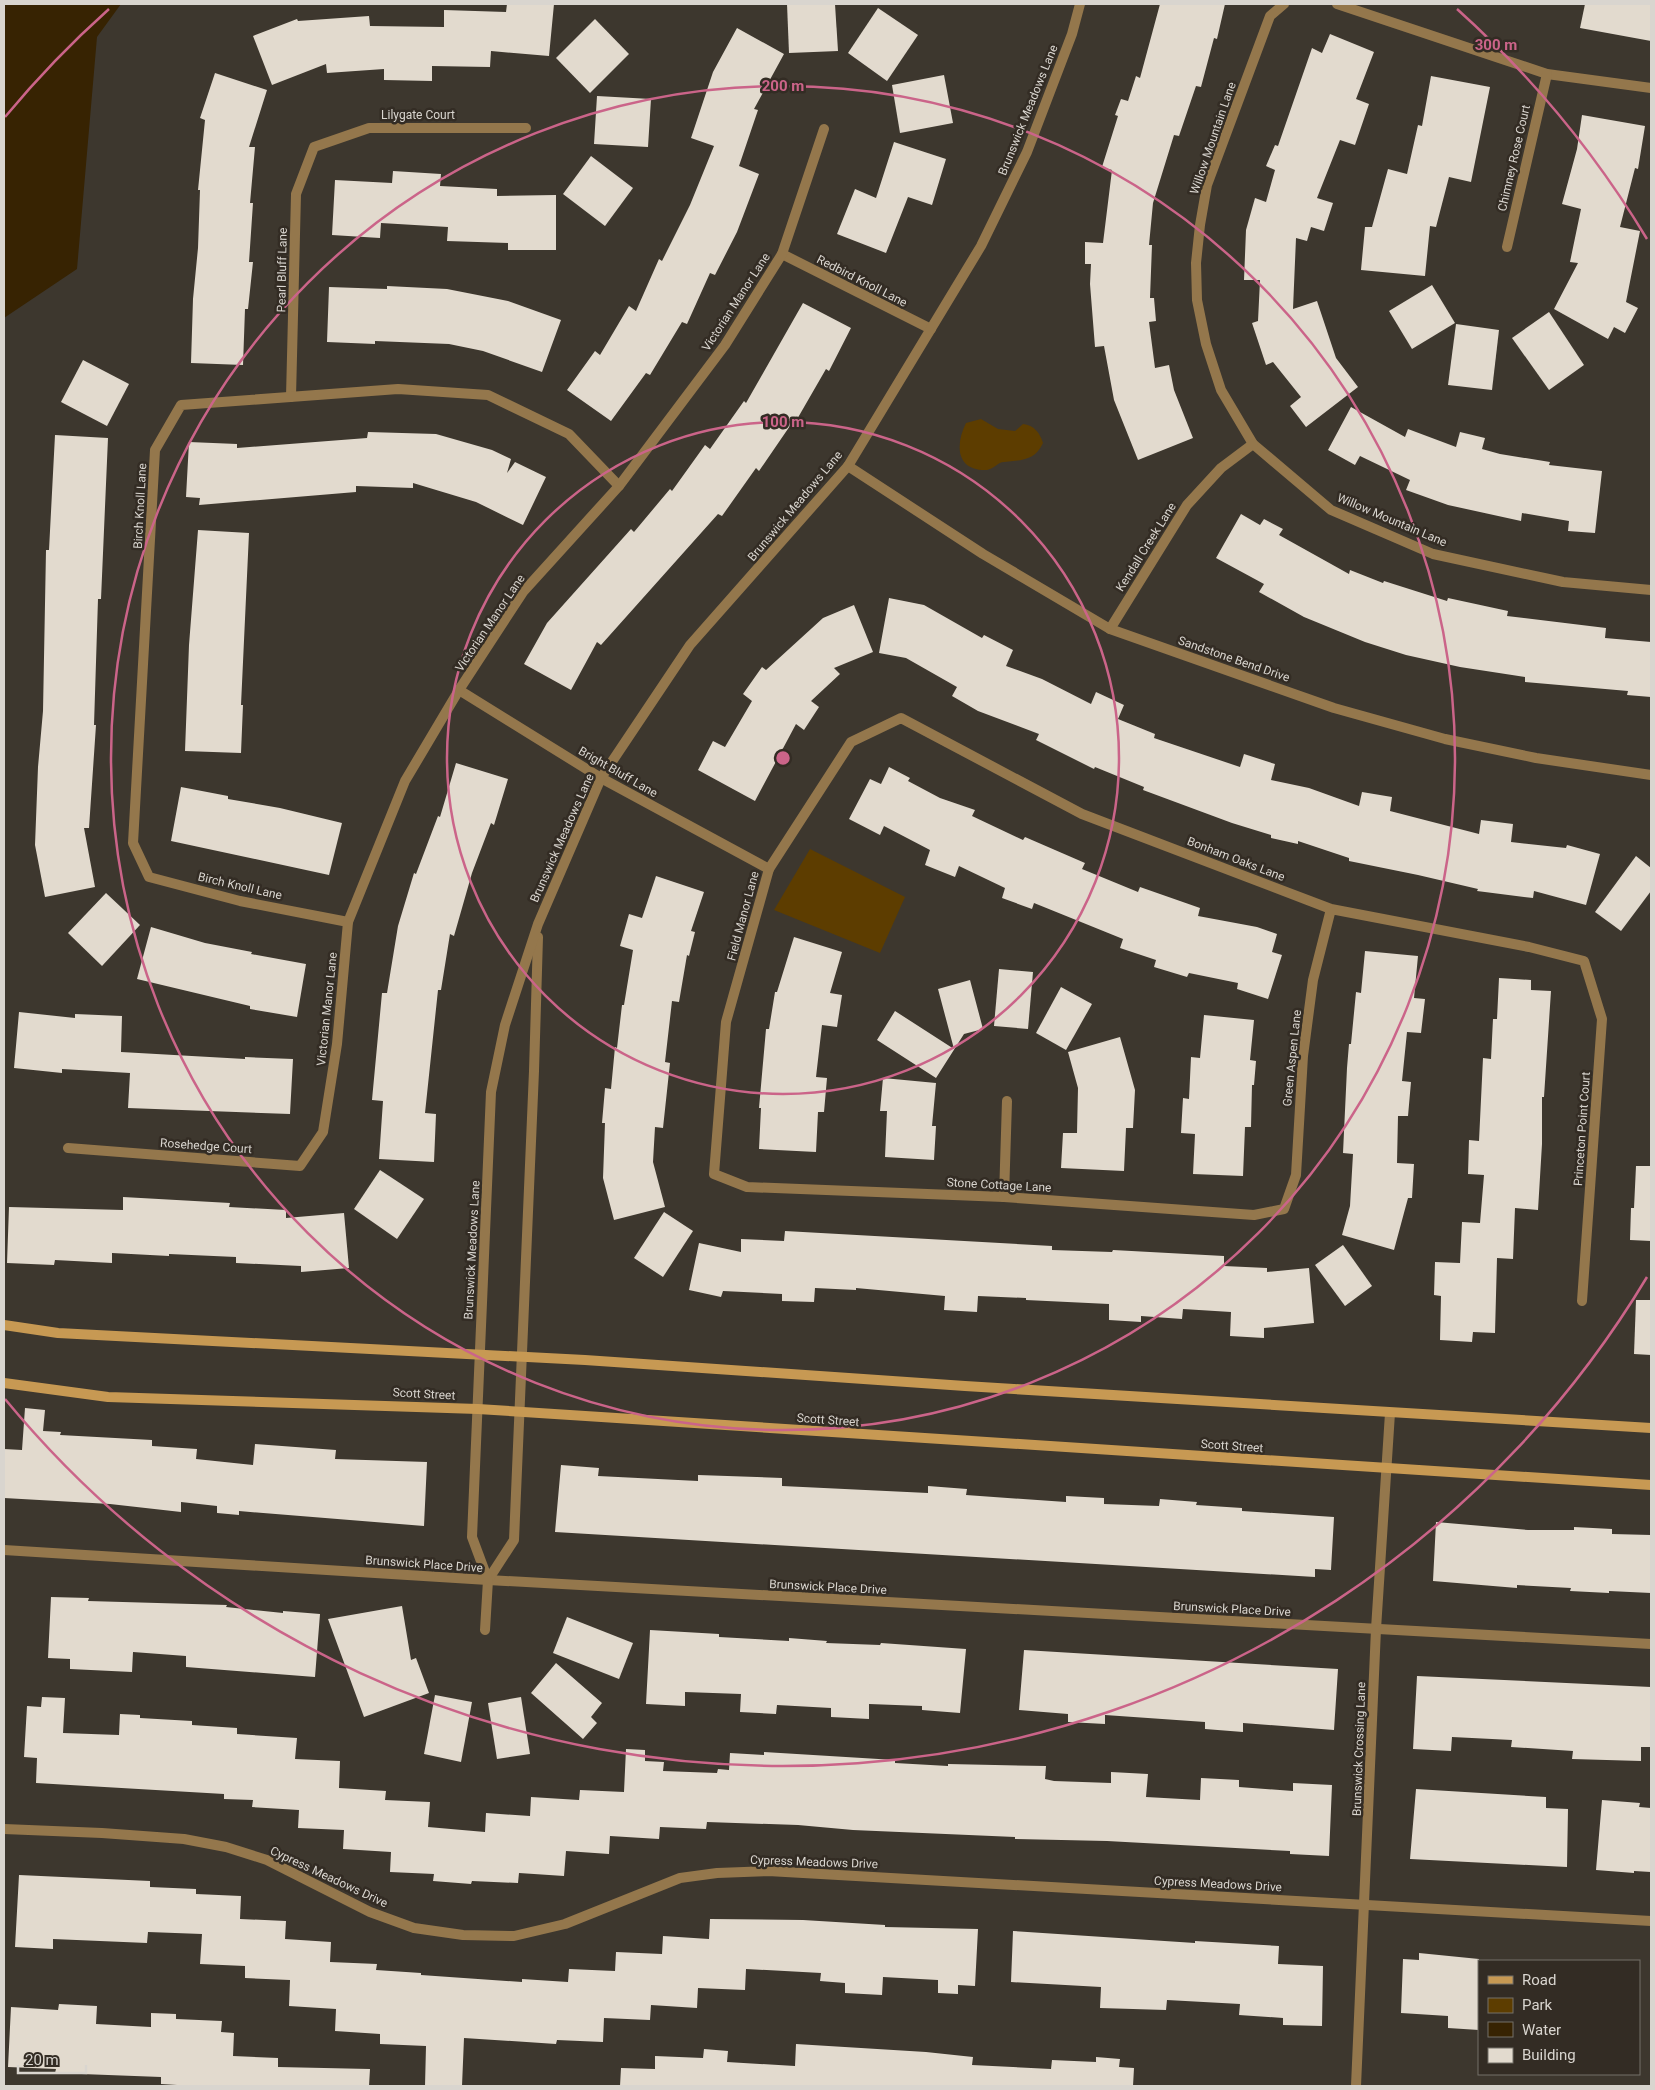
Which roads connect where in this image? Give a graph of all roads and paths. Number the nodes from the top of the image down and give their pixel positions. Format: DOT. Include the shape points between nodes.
graph roads {
  1 [pos="1080,4"];
  2 [pos="1284,4"];
  3 [pos="1337,4"];
  4 [pos="1546,74"];
  5 [pos="1651,88"];
  6 [pos="526,128"];
  7 [pos="824,129"];
  8 [pos="314,147"];
  9 [pos="1507,247"];
  10 [pos="782,254"];
  11 [pos="931,329"];
  12 [pos="291,397"];
  13 [pos="1253,444"];
  14 [pos="848,466"];
  15 [pos="619,486"];
  16 [pos="1651,590"];
  17 [pos="1110,629"];
  18 [pos="459,690"];
  19 [pos="901,718"];
  20 [pos="1651,775"];
  21 [pos="601,778"];
  22 [pos="768,870"];
  23 [pos="1331,909"];
  24 [pos="348,922"];
  25 [pos="538,924"];
  26 [pos="1584,961"];
  27 [pos="1007,1101"];
  28 [pos="324,1132"];
  29 [pos="68,1148"];
  30 [pos="714,1174"];
  31 [pos="1004,1197"];
  32 [pos="1284,1209"];
  33 [pos="1582,1301"];
  34 [pos="4,1325"];
  35 [pos="480,1354"];
  36 [pos="521,1356"];
  37 [pos="4,1383"];
  38 [pos="478,1409"];
  39 [pos="518,1412"];
  40 [pos="1390,1413"];
  41 [pos="1651,1428"];
  42 [pos="1385,1468"];
  43 [pos="1651,1485"];
  44 [pos="4,1550"];
  45 [pos="488,1580"];
  46 [pos="1376,1629"];
  47 [pos="485,1630"];
  48 [pos="1651,1644"];
  49 [pos="4,1829"];
  50 [pos="1364,1905"];
  51 [pos="1651,1921"];
  52 [pos="1356,2086"];
  1 -- 11 [label="street, Brunswick Meadows Lane" via="1072,34 1027,152 981,246"];
  2 -- 13 [label="street, Willow Mountain Lane" via="1270,16 1207,185 1196,263 1197,300 1206,344 1221,390"];
  3 -- 4 [label="street"];
  4 -- 5 [label="street"];
  4 -- 9 [label="street, Chimney Rose Court"];
  6 -- 8 [label="street, Lilygate Court" via="369,128"];
  7 -- 10 [label="street, Victorian Manor Lane"];
  8 -- 12 [label="street, Pearl Bluff Lane" via="296,194"];
  10 -- 11 [label="street, Redbird Knoll Lane"];
  10 -- 15 [label="street, Victorian Manor Lane" via="725,345"];
  11 -- 14 [label="street, Brunswick Meadows Lane"];
  12 -- 15 [label="street, Birch Knoll Lane" via="398,389 488,395 569,434"];
  12 -- 24 [label="street, Birch Knoll Lane" via="180,405 155,450 133,843 149,877 240,901"];
  13 -- 16 [label="street, Willow Mountain Lane" via="1331,510 1433,554 1563,582"];
  13 -- 17 [label="street, Kendall Creek Lane" via="1221,468 1187,505"];
  14 -- 17 [label="street, Sandstone Bend Drive" via="983,554"];
  14 -- 21 [label="street, Brunswick Meadows Lane" via="690,645"];
  15 -- 18 [label="street, Victorian Manor Lane" via="523,592"];
  17 -- 20 [label="street, Sandstone Bend Drive" via="1334,708 1445,739 1536,758"];
  18 -- 21 [label="street, Bright Bluff Lane"];
  18 -- 24 [label="street, Victorian Manor Lane" via="406,781"];
  19 -- 22 [label="street, Field Manor Lane" via="851,742"];
  19 -- 23 [label="street, Bonham Oaks Lane" via="1082,814"];
  21 -- 22 [label="street, Bright Bluff Lane"];
  21 -- 25 [label="street, Brunswick Meadows Lane"];
  22 -- 30 [label="street, Field Manor Lane" via="726,1022"];
  23 -- 26 [label="street, Bonham Oaks Lane" via="1529,947"];
  23 -- 32 [label="street, Green Aspen Lane" via="1313,980 1304,1046 1296,1175"];
  24 -- 28 [label="street, Victorian Manor Lane" via="337,1044"];
  25 -- 35 [label="street, Brunswick Meadows Lane" via="505,1025 491,1092"];
  25 -- 36 [label="street, Brunswick Meadows Lane"];
  26 -- 33 [label="street, Princeton Point Court" via="1602,1019"];
  27 -- 31 [label="street"];
  28 -- 29 [label="street, Rosehedge Court" via="300,1166"];
  30 -- 31 [label="street, Stone Cottage Lane" via="748,1187"];
  31 -- 32 [label="street, Stone Cottage Lane" via="1254,1215"];
  34 -- 35 [label="main road" via="58,1333"];
  35 -- 36 [label="main road"];
  35 -- 38 [label="street, Brunswick Meadows Lane"];
  36 -- 39 [label="street, Brunswick Meadows Lane"];
  36 -- 40 [label="main road"];
  37 -- 38 [label="main road, Scott Street" via="108,1397"];
  38 -- 39 [label="main road, Scott Street"];
  38 -- 45 [label="street, Brunswick Meadows Lane" via="472,1537"];
  39 -- 42 [label="main road, Scott Street"];
  39 -- 45 [label="street, Brunswick Meadows Lane" via="514,1540"];
  40 -- 41 [label="main road"];
  40 -- 42 [label="street, Brunswick Crossing Lane"];
  42 -- 43 [label="main road, Scott Street"];
  42 -- 46 [label="street, Brunswick Crossing Lane"];
  44 -- 45 [label="street, Brunswick Place Drive"];
  45 -- 46 [label="street, Brunswick Place Drive"];
  45 -- 47 [label="street, Brunswick Meadows Lane"];
  46 -- 48 [label="street, Brunswick Place Drive"];
  46 -- 50 [label="street, Brunswick Crossing Lane"];
  49 -- 50 [label="street, Cypress Meadows Drive" via="166,1838 226,1847 267,1860 370,1912 414,1928 463,1935 514,1936 565,1924 680,1878 717,1873 778,1872"];
  50 -- 51 [label="street, Cypress Meadows Drive"];
  50 -- 52 [label="street, Brunswick Crossing Lane"];
}
